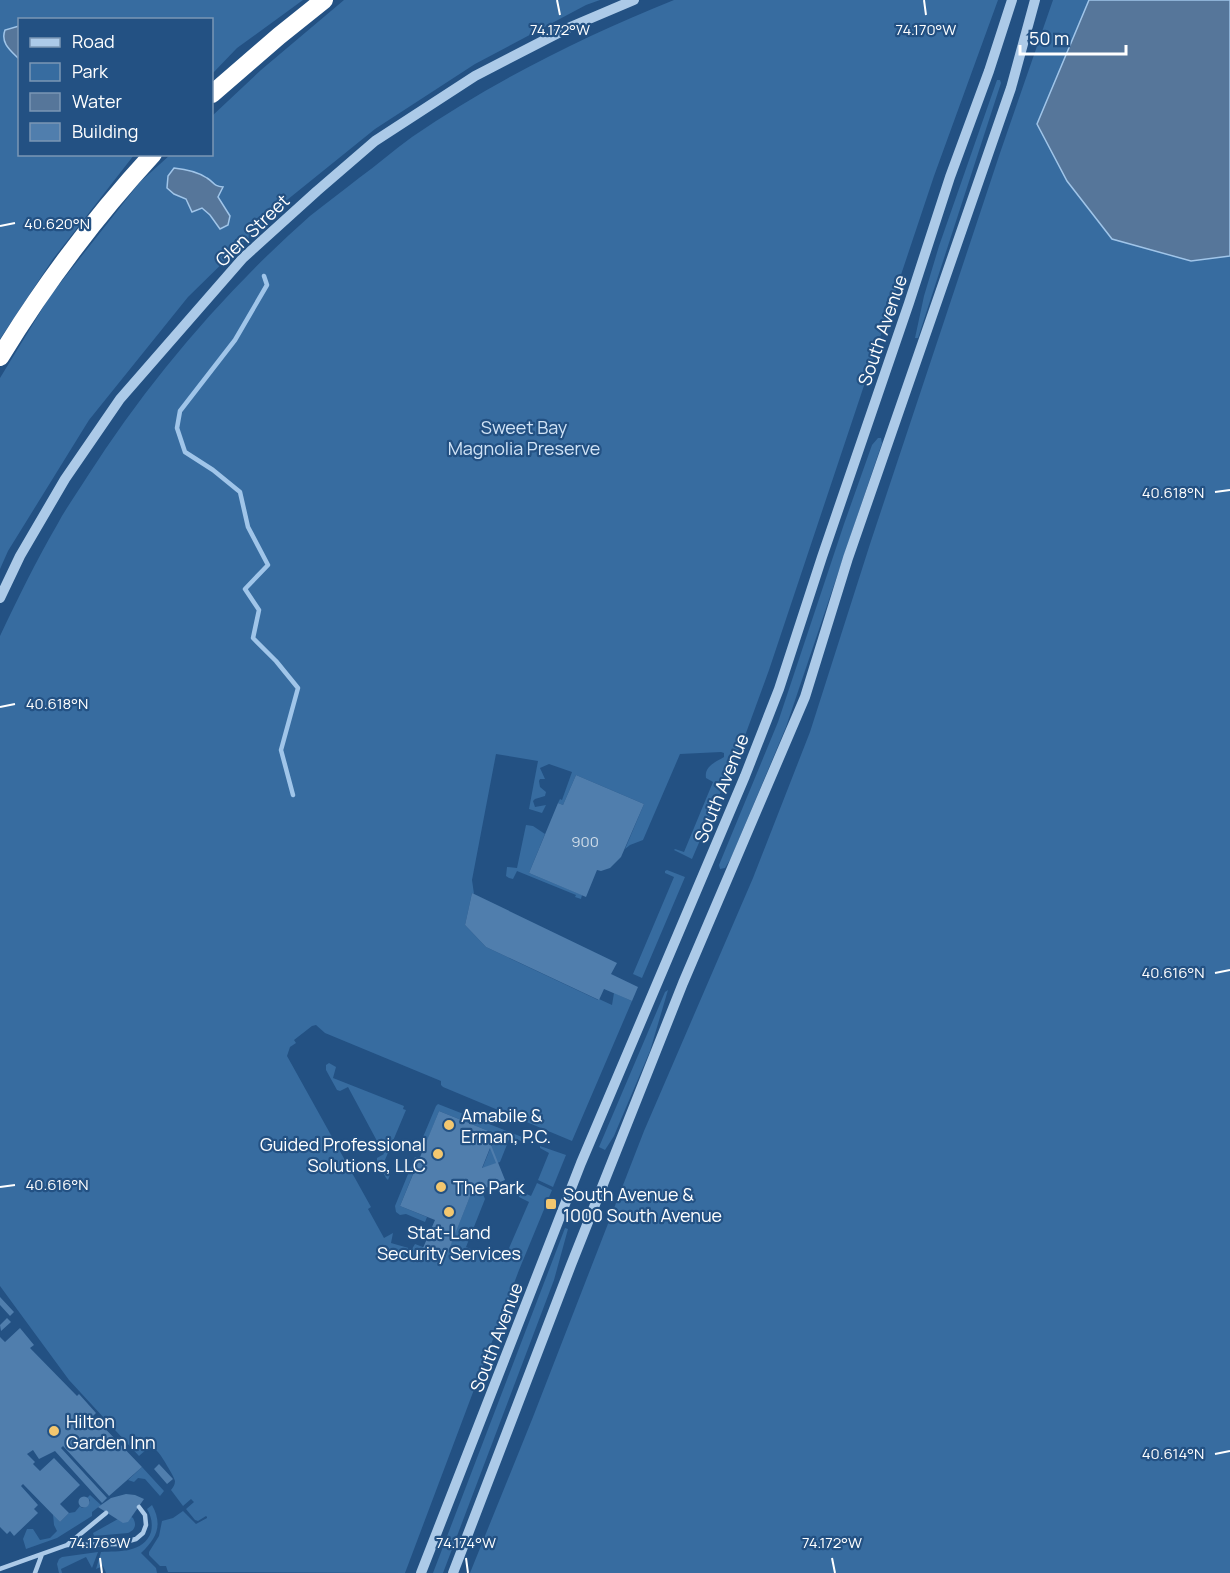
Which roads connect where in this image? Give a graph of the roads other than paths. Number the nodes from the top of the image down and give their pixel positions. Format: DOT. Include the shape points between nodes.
graph roads {
  1 [pos="324,0"];
  2 [pos="634,0"];
  3 [pos="1012,0"];
  4 [pos="1035,0"];
  5 [pos="213,93"];
  6 [pos="151,156"];
  7 [pos="0,357"];
  8 [pos="0,598"];
  9 [pos="139,1507"];
  10 [pos="105,1513"];
  11 [pos="67,1545"];
  12 [pos="42,1554"];
  13 [pos="0,1569"];
  14 [pos="35,1573"];
  15 [pos="421,1573"];
  16 [pos="453,1573"];
  1 -- 5 [label="highway"];
  2 -- 8 [label="street, Glen Street" via="568,28 475,76 375,141 243,258 120,399 65,479"];
  3 -- 15 [label="street, South Avenue" via="779,689 581,1163"];
  4 -- 16 [label="street" via="1011,88 848,558 805,697 678,994"];
  6 -- 7 [label="highway" via="69,255"];
  9 -- 11 [label="lane" via="147,1525 136,1539 118,1544"];
  10 -- 11 [label="lane"];
  11 -- 12 [label="lane"];
  12 -- 13 [label="lane"];
  12 -- 14 [label="lane"];
}
